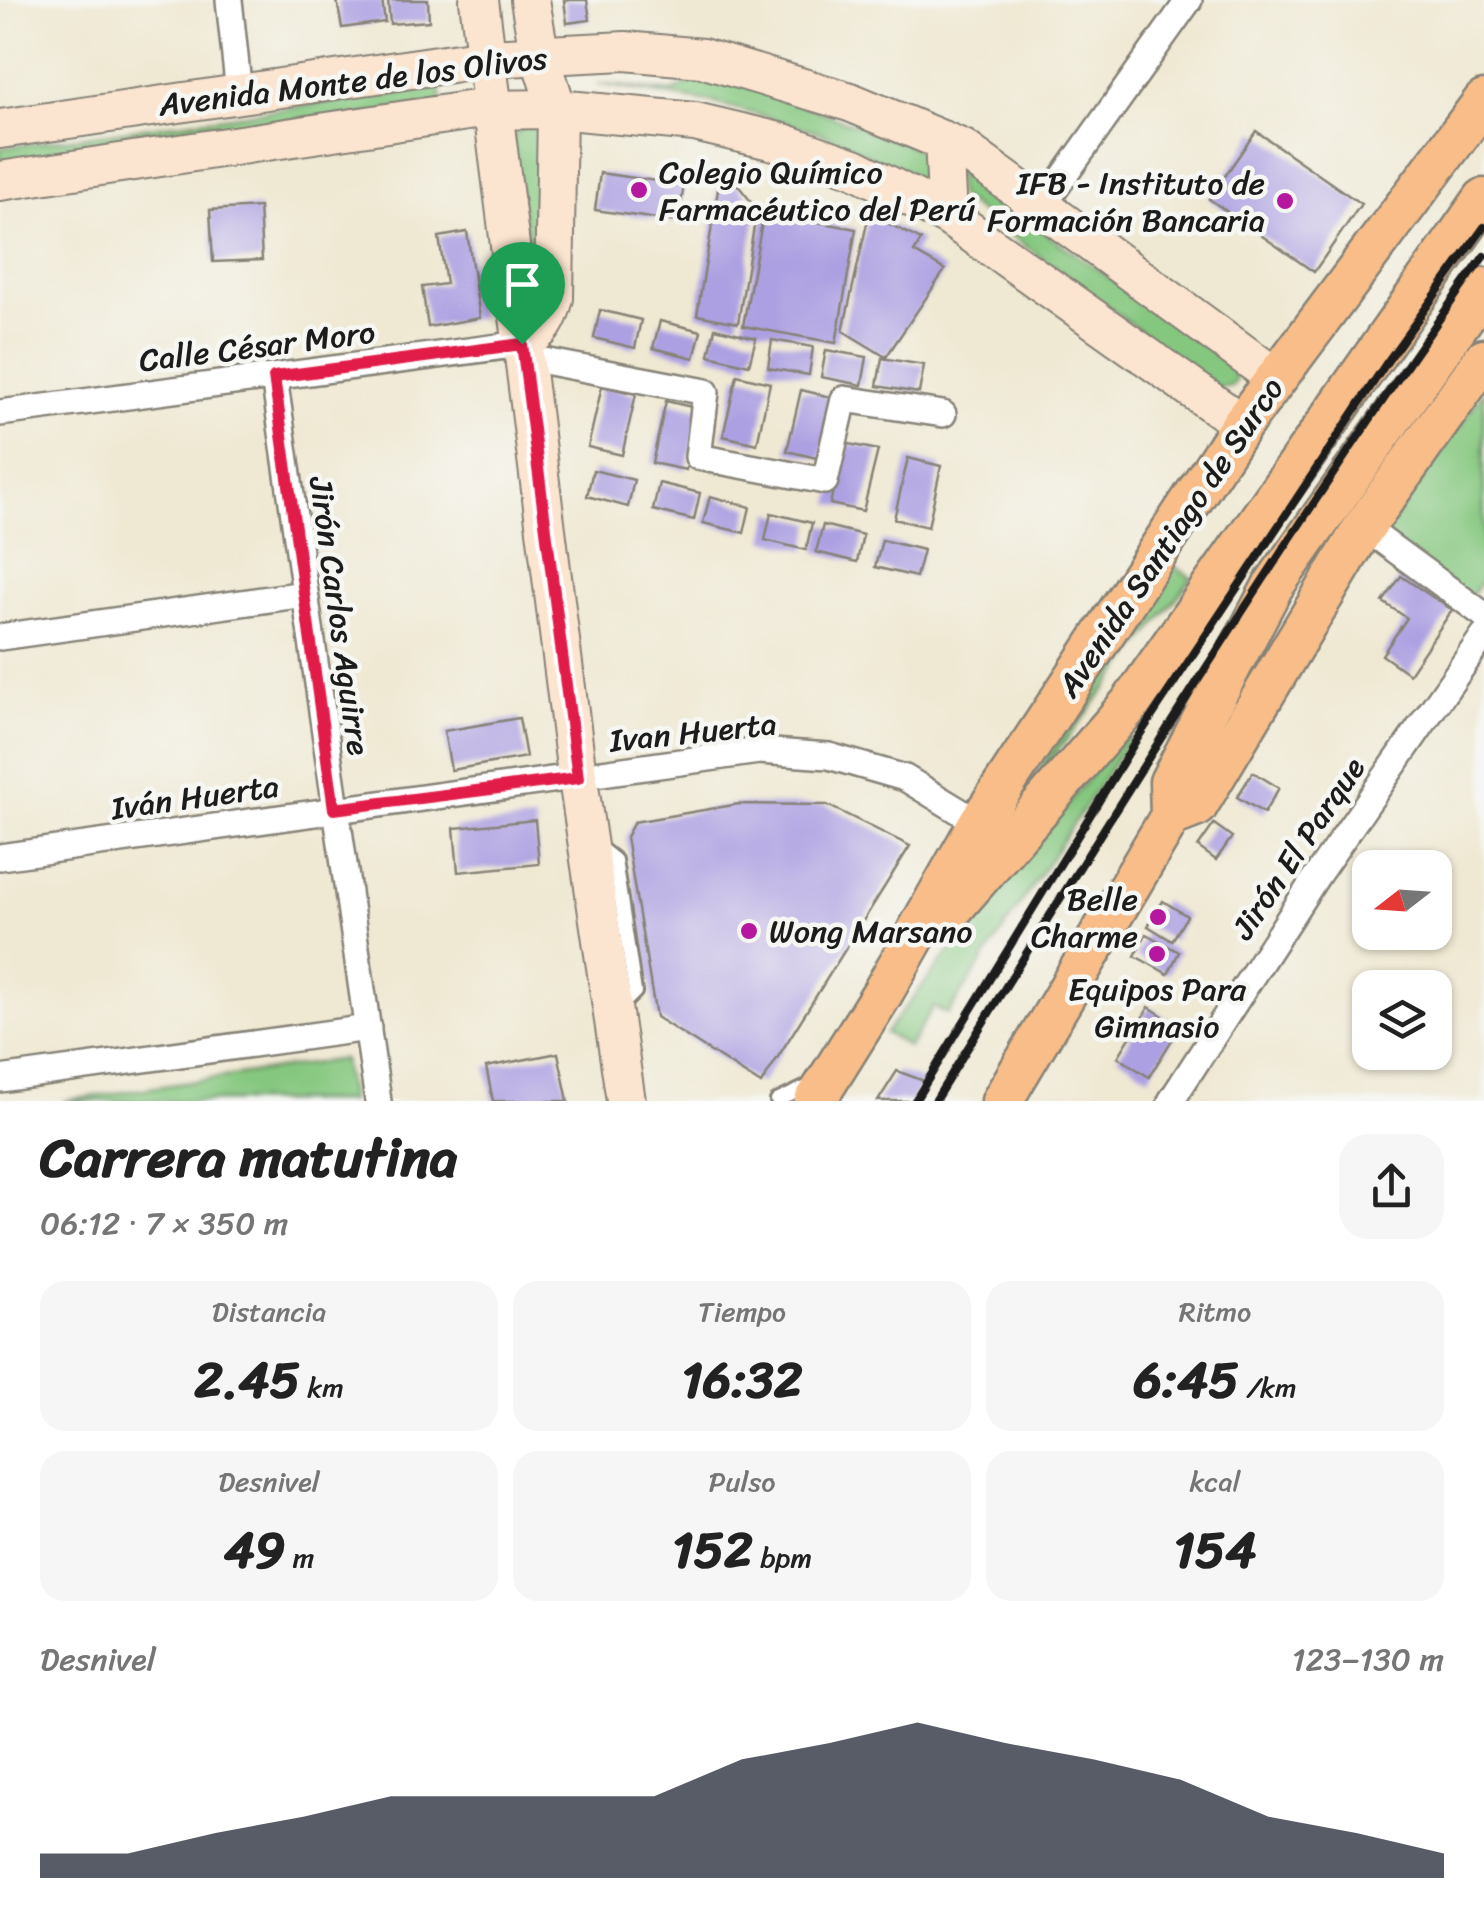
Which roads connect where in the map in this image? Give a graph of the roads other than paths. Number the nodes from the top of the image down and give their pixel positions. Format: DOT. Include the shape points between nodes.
graph roads {
  1 [pos="228,0"];
  2 [pos="478,0"];
  3 [pos="530,0"];
  4 [pos="1189,0"];
  5 [pos="539,53"];
  6 [pos="486,58"];
  7 [pos="239,94"];
  8 [pos="1484,100"];
  9 [pos="558,109"];
  10 [pos="494,110"];
  11 [pos="0,129"];
  12 [pos="944,141"];
  13 [pos="0,182"];
  14 [pos="1484,186"];
  15 [pos="1484,199"];
  16 [pos="1042,207"];
  17 [pos="948,216"];
  18 [pos="1355,276"];
  19 [pos="1484,288"];
  20 [pos="522,350"];
  21 [pos="1484,359"];
  22 [pos="274,377"];
  23 [pos="1276,378"];
  24 [pos="0,413"];
  25 [pos="943,414"];
  26 [pos="1242,424"];
  27 [pos="1364,527"];
  28 [pos="305,594"];
  29 [pos="1484,615"];
  30 [pos="1484,635"];
  31 [pos="0,637"];
  32 [pos="578,778"];
  33 [pos="334,809"];
  34 [pos="1172,816"];
  35 [pos="979,823"];
  36 [pos="0,857"];
  37 [pos="882,992"];
  38 [pos="368,1028"];
  39 [pos="0,1079"];
  40 [pos="822,1089"];
  41 [pos="378,1101"];
  42 [pos="626,1101"];
  43 [pos="777,1101"];
  44 [pos="1002,1101"];
  45 [pos="1171,1101"];
  1 -- 7 [label="street"];
  2 -- 6 [label="street"];
  3 -- 5 [label="street"];
  4 -- 16 [label="street"];
  5 -- 6 [label="street, Avenida Monte de los Olivos"];
  5 -- 9 [label="street"];
  5 -- 12 [label="street, Avenida Monte de los Olivos" via="702,58 850,102"];
  6 -- 7 [label="street, Avenida Monte de los Olivos"];
  6 -- 10 [label="street"];
  7 -- 11 [label="street, Avenida Monte de los Olivos"];
  8 -- 18 [label="main road, Avenida Santiago de Surco"];
  9 -- 10 [label="street, Avenida Monte de los Olivos"];
  9 -- 17 [label="street, Avenida Monte de los Olivos" via="695,122 783,143 854,168"];
  9 -- 20 [label="street" via="554,298 541,331"];
  10 -- 13 [label="street, Avenida Monte de los Olivos"];
  10 -- 20 [label="street"];
  12 -- 16 [label="street, Avenida Monte de los Olivos"];
  12 -- 17 [label="street"];
  14 -- 18 [label="main road"];
  15 -- 37 [label="main road, Avenida Santiago de Surco" via="1130,703"];
  16 -- 23 [label="street, Avenida Monte de los Olivos"];
  17 -- 26 [label="street, Avenida Monte de los Olivos"];
  18 -- 23 [label="main road, Avenida Santiago de Surco"];
  19 -- 34 [label="main road" via="1273,586 1170,782"];
  20 -- 22 [label="street, Calle César Moro"];
  20 -- 25 [label="street, Calle César Moro" via="706,392 698,456 825,480 844,399"];
  20 -- 32 [label="street"];
  21 -- 27 [label="main road"];
  22 -- 24 [label="street, Calle César Moro"];
  22 -- 28 [label="street, Jirón Carlos Aguirre"];
  23 -- 26 [label="main road, Avenida Santiago de Surco"];
  26 -- 35 [label="main road, Avenida Santiago de Surco"];
  27 -- 29 [label="street"];
  27 -- 34 [label="main road" via="1197,806"];
  28 -- 31 [label="street"];
  28 -- 33 [label="street, Jirón Carlos Aguirre"];
  30 -- 45 [label="street, Jirón El Parque"];
  32 -- 33 [label="street, Iván Huerta"];
  32 -- 35 [label="street, Ivan Huerta" via="759,751 829,756 905,778"];
  32 -- 42 [label="street"];
  33 -- 36 [label="street, Iván Huerta"];
  33 -- 38 [label="street, Jirón Carlos Aguirre"];
  34 -- 44 [label="main road"];
  35 -- 37 [label="main road, Avenida Santiago de Surco"];
  37 -- 40 [label="main road, Avenida Santiago de Surco"];
  38 -- 39 [label="street"];
  38 -- 41 [label="street, Jirón Carlos Aguirre"];
  40 -- 43 [label="lane"];
}
